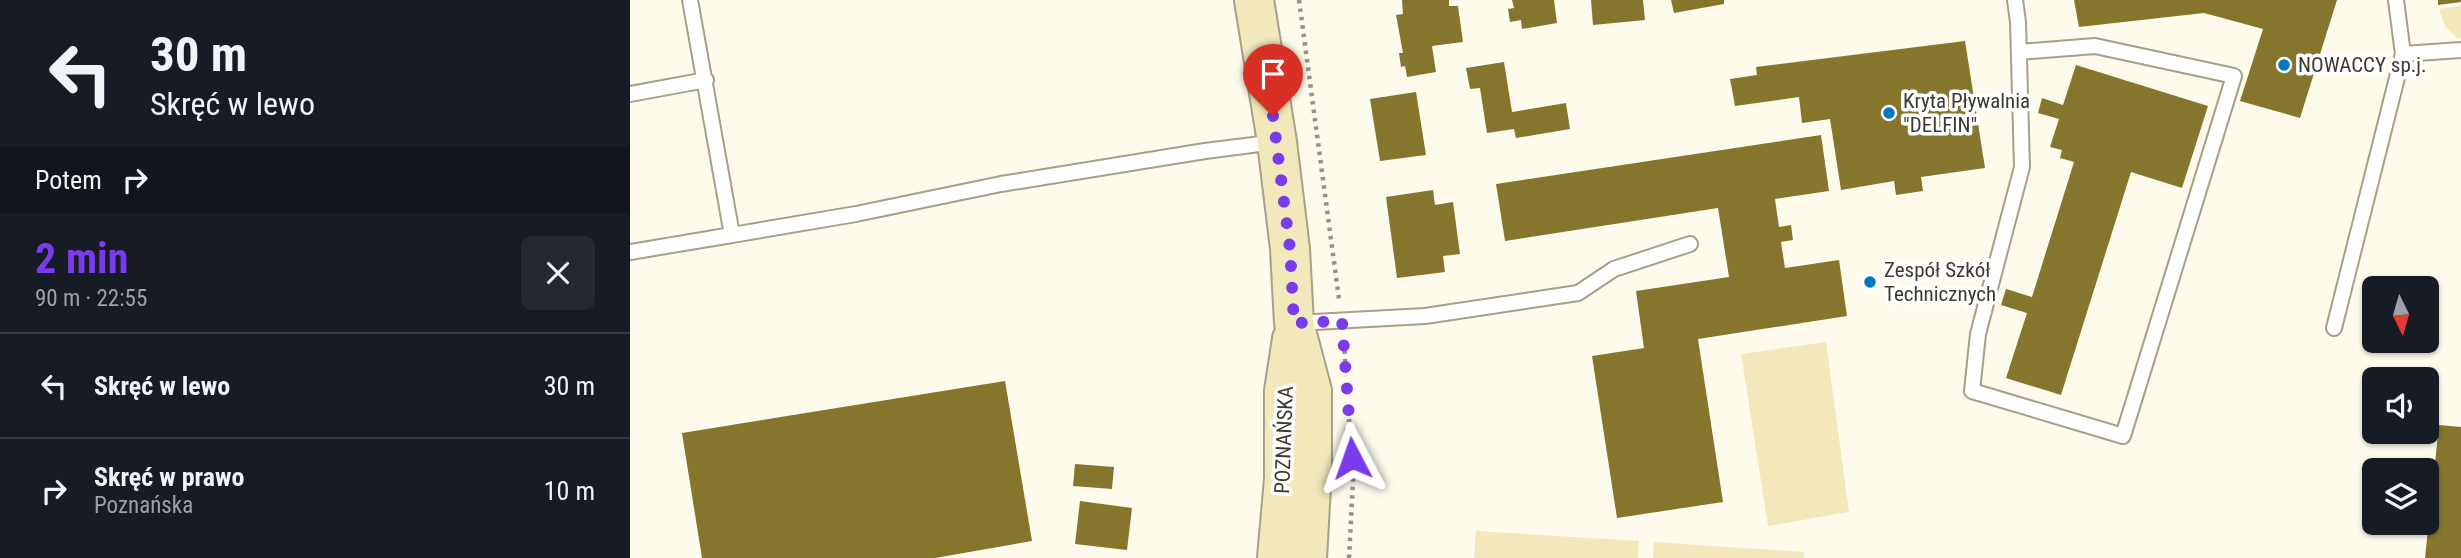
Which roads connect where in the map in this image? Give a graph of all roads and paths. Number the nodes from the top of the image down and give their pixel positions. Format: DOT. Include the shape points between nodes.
graph roads {
  1 [pos="690,0"];
  2 [pos="1254,0"];
  3 [pos="1298,0"];
  4 [pos="2015,0"];
  5 [pos="2396,0"];
  6 [pos="2461,50"];
  7 [pos="2019,52"];
  8 [pos="2403,54"];
  9 [pos="706,80"];
  10 [pos="630,94"];
  11 [pos="1278,142"];
  12 [pos="732,235"];
  13 [pos="1690,244"];
  14 [pos="630,253"];
  15 [pos="1342,321"];
  16 [pos="1294,323"];
  17 [pos="2334,328"];
  18 [pos="1346,380"];
  19 [pos="1349,417"];
  20 [pos="1277,558"];
  21 [pos="1307,558"];
  22 [pos="1349,558"];
  1 -- 9 [label="lane"];
  2 -- 11 [label="main road, POZNAŃSKA"];
  3 -- 15 [label="path"];
  4 -- 7 [label="lane"];
  5 -- 8 [label="lane"];
  6 -- 8 [label="lane"];
  7 -- 7 [label="lane" via="2095,46 2234,76 2123,436 1972,391 1978,334 2022,167"];
  8 -- 17 [label="lane"];
  9 -- 10 [label="lane"];
  9 -- 12 [label="lane"];
  11 -- 12 [label="lane" via="1001,184"];
  11 -- 16 [label="main road, POZNAŃSKA"];
  12 -- 14 [label="lane"];
  13 -- 15 [label="lane" via="1614,270 1578,293 1425,316"];
  15 -- 16 [label="lane"];
  15 -- 18 [label="path"];
  16 -- 20 [label="main road, POZNAŃSKA" via="1284,391 1284,479"];
  16 -- 21 [label="main road, POZNAŃSKA" via="1312,391"];
  19 -- 22 [label="path" via="1353,481"];
}
